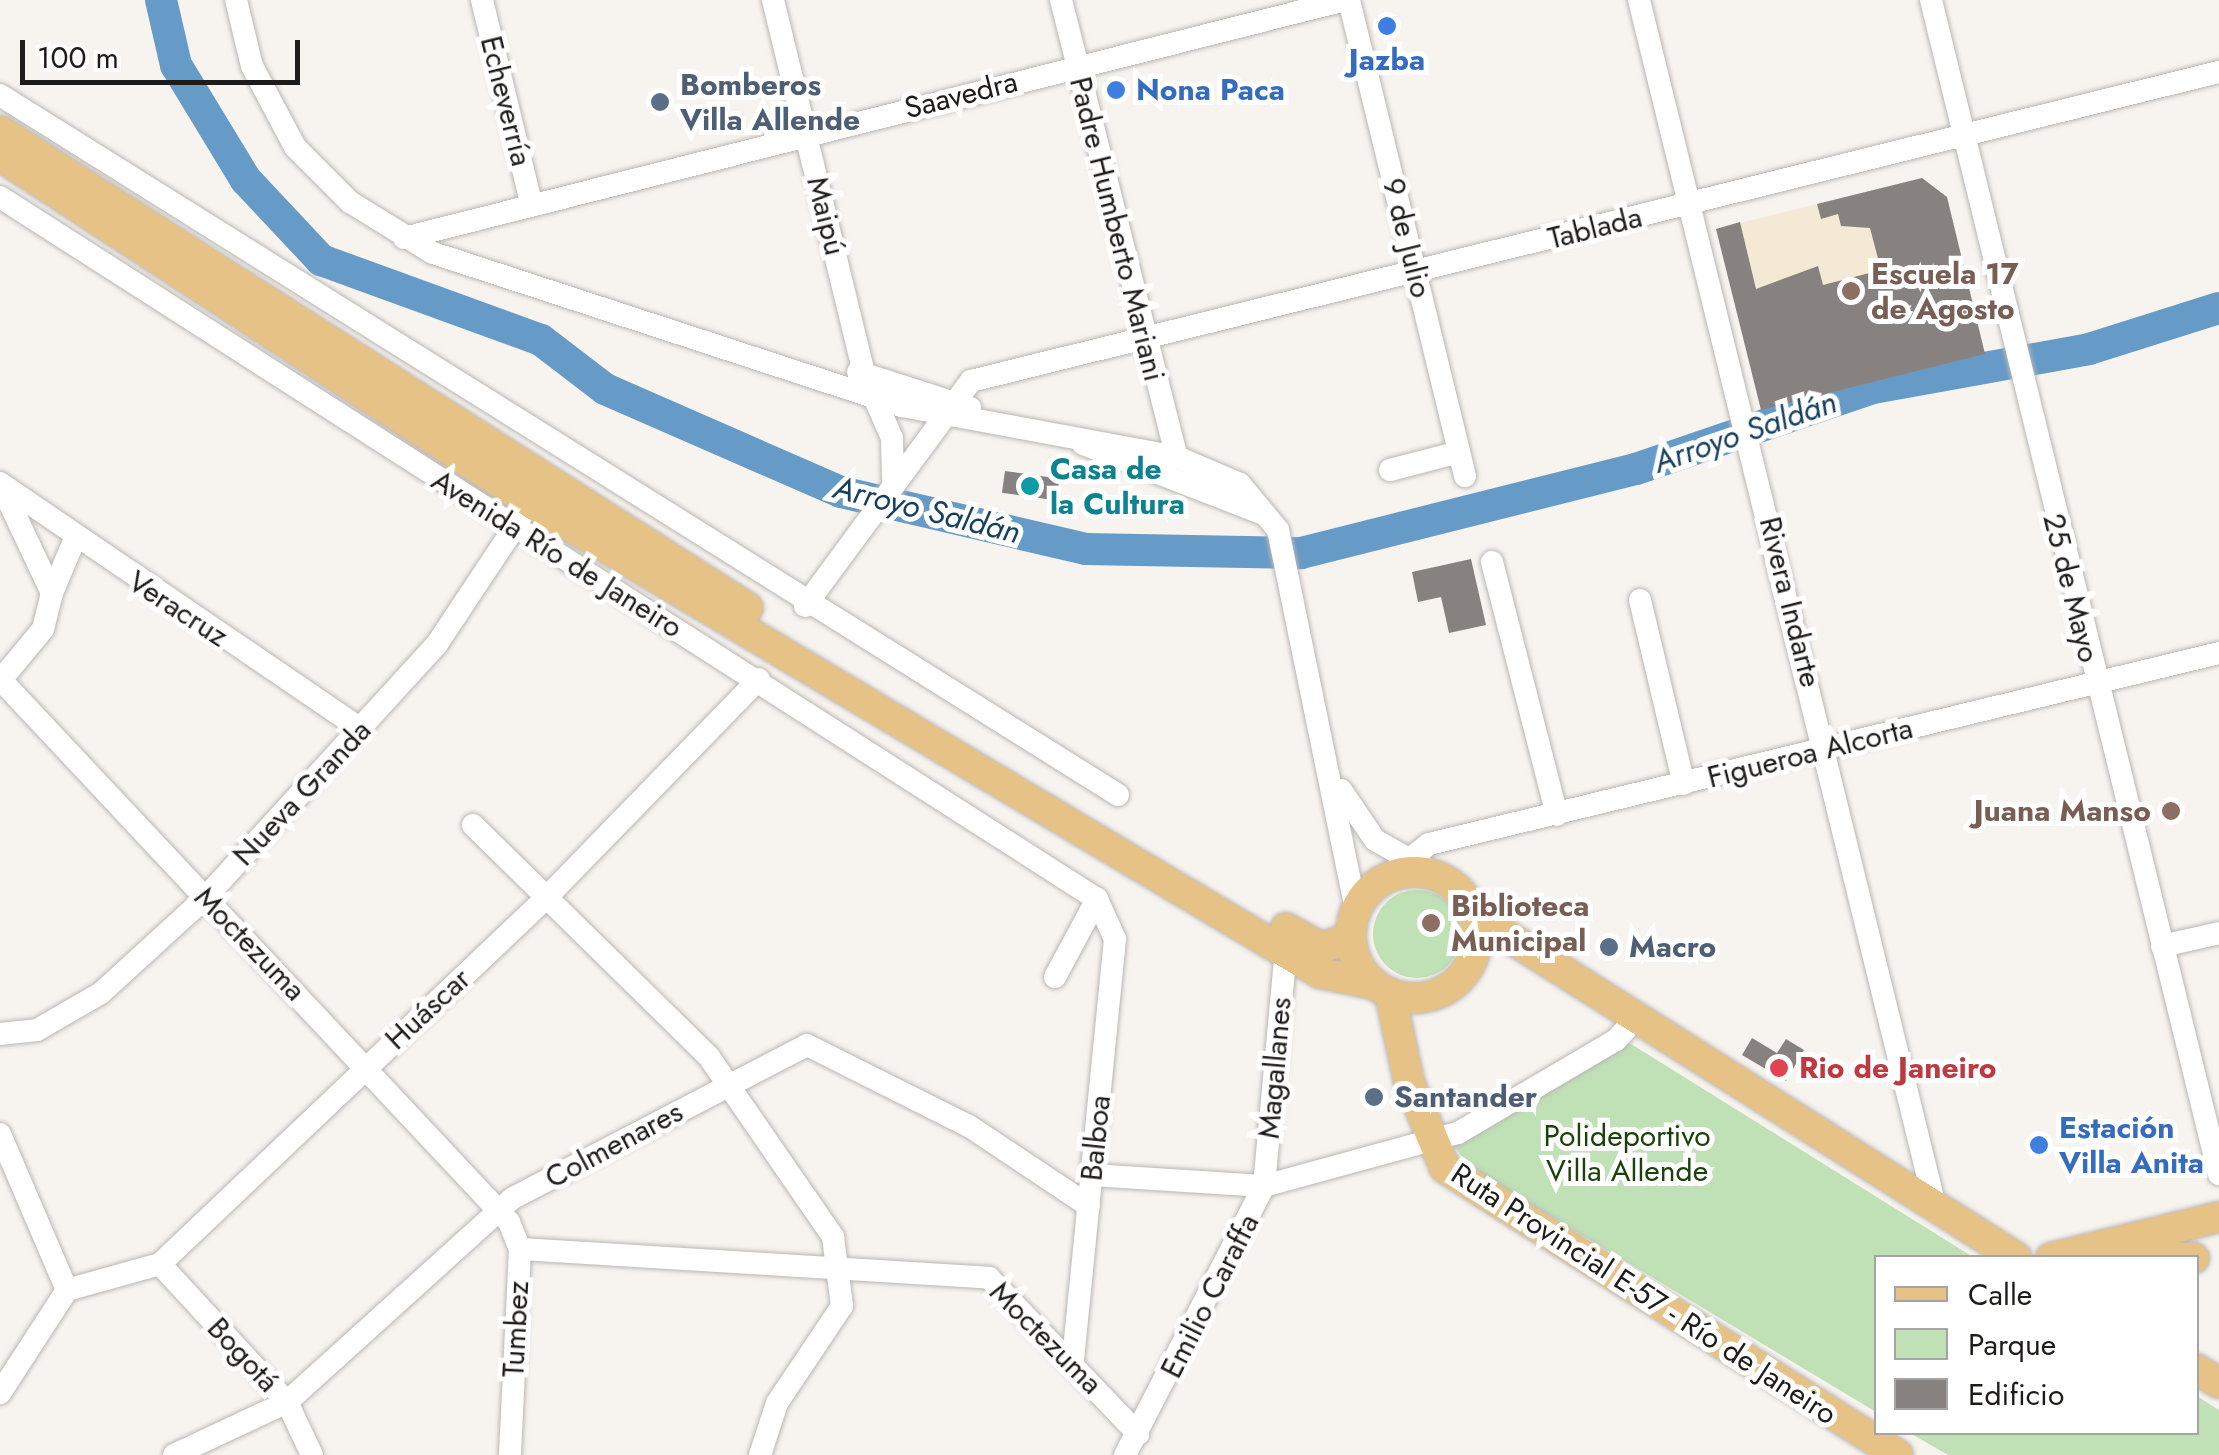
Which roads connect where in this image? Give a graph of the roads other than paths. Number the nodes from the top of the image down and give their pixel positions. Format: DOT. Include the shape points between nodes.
graph roads {
  1 [pos="236,0"];
  2 [pos="482,0"];
  3 [pos="773,0"];
  4 [pos="1061,0"];
  5 [pos="1347,0"];
  6 [pos="1639,0"];
  7 [pos="1930,0"];
  8 [pos="1078,66"];
  9 [pos="2219,72"];
  10 [pos="0,95"];
  11 [pos="0,131"];
  12 [pos="806,133"];
  13 [pos="1964,137"];
  14 [pos="0,156"];
  15 [pos="0,197"];
  16 [pos="531,202"];
  17 [pos="1689,204"];
  18 [pos="404,238"];
  19 [pos="1416,273"];
  20 [pos="1143,338"];
  21 [pos="790,363"];
  22 [pos="864,374"];
  23 [pos="906,388"];
  24 [pos="881,408"];
  25 [pos="952,411"];
  26 [pos="927,441"];
  27 [pos="1079,441"];
  28 [pos="1459,452"];
  29 [pos="1177,456"];
  30 [pos="1390,470"];
  31 [pos="1465,476"];
  32 [pos="892,480"];
  33 [pos="0,483"];
  34 [pos="540,494"];
  35 [pos="1273,524"];
  36 [pos="513,528"];
  37 [pos="74,541"];
  38 [pos="1492,562"];
  39 [pos="52,593"];
  40 [pos="1640,600"];
  41 [pos="804,606"];
  42 [pos="2219,654"];
  43 [pos="759,679"];
  44 [pos="1,680"];
  45 [pos="2094,684"];
  46 [pos="360,729"];
  47 [pos="1826,748"];
  48 [pos="1332,774"];
  49 [pos="1684,784"];
  50 [pos="1118,795"];
  51 [pos="1557,814"];
  52 [pos="473,825"];
  53 [pos="1407,870"];
  54 [pos="206,897"];
  55 [pos="544,900"];
  56 [pos="1103,907"];
  57 [pos="1474,915"];
  58 [pos="1354,923"];
  59 [pos="2219,932"];
  60 [pos="2162,946"];
  61 [pos="1286,949"];
  62 [pos="1055,977"];
  63 [pos="1382,989"];
  64 [pos="1638,1016"];
  65 [pos="37,1030"];
  66 [pos="0,1034"];
  67 [pos="0,1054"];
  68 [pos="367,1066"];
  69 [pos="731,1084"];
  70 [pos="0,1134"];
  71 [pos="1429,1141"];
  72 [pos="2219,1174"];
  73 [pos="1092,1176"];
  74 [pos="1264,1186"];
  75 [pos="1089,1206"];
  76 [pos="1935,1206"];
  77 [pos="499,1208"];
  78 [pos="2219,1216"];
  79 [pos="2174,1224"];
  80 [pos="520,1250"];
  81 [pos="2012,1255"];
  82 [pos="2062,1255"];
  83 [pos="2180,1255"];
  84 [pos="160,1264"];
  85 [pos="844,1265"];
  86 [pos="67,1290"];
  87 [pos="1073,1360"];
  88 [pos="0,1393"];
  89 [pos="287,1402"];
  90 [pos="1138,1434"];
  91 [pos="1887,1452"];
  92 [pos="174,1455"];
  93 [pos="312,1455"];
  94 [pos="510,1455"];
  95 [pos="760,1455"];
  96 [pos="1126,1455"];
  1 -- 18 [label="street" via="252,66 296,146 331,187"];
  2 -- 16 [label="street, Echeverría"];
  3 -- 12 [label="street, Maipú"];
  4 -- 8 [label="street, Padre Humberto Mariani"];
  5 -- 8 [label="street, Saavedra"];
  5 -- 19 [label="street, 9 de Julio"];
  6 -- 17 [label="street, Rivera Indarte"];
  7 -- 13 [label="street, 25 de Mayo"];
  8 -- 12 [label="street, Saavedra"];
  8 -- 20 [label="street, Padre Humberto Mariani"];
  9 -- 13 [label="street, Tablada"];
  10 -- 41 [label="street"];
  11 -- 34 [label="main road"];
  12 -- 16 [label="street, Saavedra"];
  12 -- 22 [label="street, Maipú"];
  13 -- 17 [label="street, Tablada"];
  13 -- 45 [label="street, 25 de Mayo"];
  14 -- 34 [label="main road"];
  15 -- 36 [label="street, Avenida Río de Janeiro"];
  16 -- 18 [label="street, Saavedra"];
  17 -- 19 [label="street, Tablada"];
  17 -- 47 [label="street, Rivera Indarte"];
  18 -- 21 [label="street" via="487,274"];
  19 -- 20 [label="street, Tablada"];
  19 -- 28 [label="street, 9 de Julio"];
  20 -- 25 [label="street, Tablada" via="971,381"];
  20 -- 29 [label="street, Padre Humberto Mariani"];
  21 -- 22 [label="street"];
  21 -- 24 [label="street"];
  22 -- 23 [label="street"];
  22 -- 24 [label="street, Maipú"];
  23 -- 24 [label="street"];
  23 -- 25 [label="street"];
  24 -- 25 [label="street"];
  24 -- 26 [label="street"];
  24 -- 32 [label="street"];
  25 -- 26 [label="street"];
  25 -- 27 [label="street"];
  26 -- 32 [label="street"];
  27 -- 29 [label="street"];
  27 -- 35 [label="street"];
  28 -- 30 [label="street"];
  28 -- 31 [label="street, 9 de Julio"];
  29 -- 35 [label="street" via="1240,484"];
  32 -- 41 [label="street" via="875,518"];
  33 -- 37 [label="street, Veracruz"];
  33 -- 39 [label="street"];
  34 -- 36 [label="street, Nueva Granda"];
  34 -- 58 [label="main road" via="1315,946"];
  34 -- 61 [label="main road"];
  35 -- 48 [label="street"];
  36 -- 43 [label="street, Avenida Río de Janeiro"];
  36 -- 46 [label="street, Nueva Granda" via="438,644"];
  37 -- 39 [label="street"];
  37 -- 46 [label="street, Veracruz"];
  38 -- 51 [label="street"];
  39 -- 44 [label="street" via="43,629"];
  40 -- 49 [label="street"];
  41 -- 50 [label="street"];
  42 -- 45 [label="street, Figueroa Alcorta"];
  43 -- 55 [label="street, Huáscar"];
  43 -- 56 [label="street, Avenida Río de Janeiro"];
  44 -- 54 [label="street, Moctezuma"];
  45 -- 47 [label="street, Figueroa Alcorta"];
  45 -- 60 [label="street, 25 de Mayo"];
  46 -- 54 [label="street, Nueva Granda"];
  47 -- 49 [label="street, Figueroa Alcorta"];
  47 -- 76 [label="street, Rivera Indarte"];
  48 -- 53 [label="street" via="1362,826"];
  48 -- 58 [label="street"];
  49 -- 51 [label="street, Figueroa Alcorta"];
  51 -- 53 [label="street, Figueroa Alcorta" via="1428,844"];
  52 -- 55 [label="street"];
  53 -- 57 [label="main road"];
  53 -- 58 [label="main road"];
  54 -- 65 [label="street, Nueva Granda" via="101,993"];
  54 -- 68 [label="street, Moctezuma"];
  55 -- 68 [label="street, Huáscar"];
  55 -- 69 [label="street"];
  56 -- 62 [label="street"];
  56 -- 73 [label="street, Balboa" via="1115,939"];
  57 -- 63 [label="main road" via="1474,956 1456,981 1419,998"];
  57 -- 64 [label="main road"];
  58 -- 63 [label="main road"];
  59 -- 60 [label="street"];
  60 -- 72 [label="street, 25 de Mayo"];
  61 -- 63 [label="main road" via="1320,973"];
  61 -- 74 [label="street, Magallanes"];
  63 -- 71 [label="main road, Ruta Provincial E-57 - Río de Janeiro"];
  64 -- 71 [label="street, Emilio Caraffa" via="1600,1050"];
  64 -- 76 [label="main road"];
  65 -- 66 [label="street, Nueva Granda"];
  65 -- 67 [label="street"];
  68 -- 77 [label="street, Moctezuma"];
  68 -- 84 [label="street, Huáscar"];
  69 -- 75 [label="street, Colmenares" via="817,1046 969,1126"];
  69 -- 77 [label="street, Colmenares"];
  69 -- 85 [label="street"];
  70 -- 86 [label="street"];
  71 -- 74 [label="street, Emilio Caraffa"];
  71 -- 91 [label="main road, Ruta Provincial E-57 - Río de Janeiro" via="1458,1179"];
  73 -- 74 [label="street"];
  73 -- 75 [label="street, Balboa"];
  74 -- 90 [label="street, Emilio Caraffa"];
  75 -- 87 [label="street, Balboa"];
  76 -- 81 [label="main road"];
  77 -- 80 [label="street, Tumbez"];
  77 -- 89 [label="street, Colmenares"];
  78 -- 79 [label="main road"];
  79 -- 82 [label="main road"];
  79 -- 83 [label="main road" via="2167,1241"];
  80 -- 85 [label="street, Moctezuma"];
  80 -- 94 [label="street, Tumbez"];
  84 -- 86 [label="street, Huáscar"];
  84 -- 89 [label="street, Bogotá"];
  85 -- 87 [label="street, Moctezuma" via="989,1278"];
  85 -- 95 [label="street" via="838,1317 777,1403"];
  86 -- 88 [label="street"];
  87 -- 90 [label="street, Moctezuma"];
  89 -- 92 [label="street, Colmenares"];
  89 -- 93 [label="street, Bogotá"];
  90 -- 96 [label="street, Emilio Caraffa"];
}
